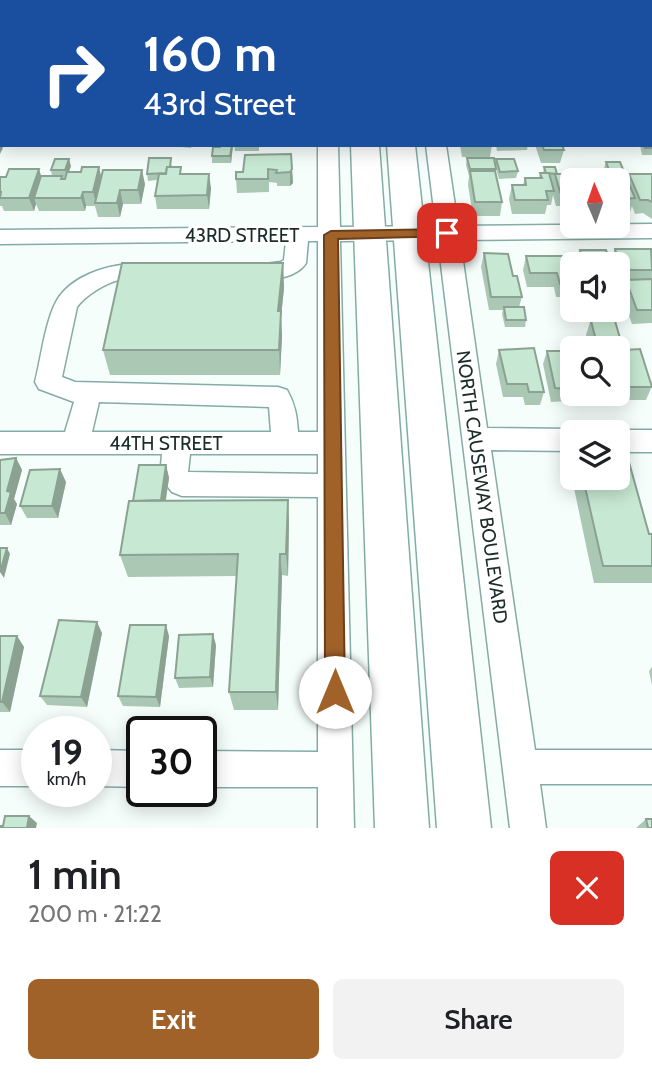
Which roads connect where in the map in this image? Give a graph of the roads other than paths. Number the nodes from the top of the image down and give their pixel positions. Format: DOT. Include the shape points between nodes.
graph roads {
  1 [pos="328,147"];
  2 [pos="366,147"];
  3 [pos="401,147"];
  4 [pos="435,147"];
  5 [pos="652,231"];
  6 [pos="409,234"];
  7 [pos="297,235"];
  8 [pos="331,235"];
  9 [pos="123,236"];
  10 [pos="0,237"];
  11 [pos="114,272"];
  12 [pos="180,272"];
  13 [pos="220,272"];
  14 [pos="89,392"];
  15 [pos="476,439"];
  16 [pos="560,440"];
  17 [pos="630,441"];
  18 [pos="652,441"];
  19 [pos="0,443"];
  20 [pos="76,443"];
  21 [pos="177,443"];
  22 [pos="285,443"];
  23 [pos="333,443"];
  24 [pos="333,486"];
  25 [pos="519,767"];
  26 [pos="652,767"];
  27 [pos="0,768"];
  28 [pos="21,768"];
  29 [pos="217,769"];
  30 [pos="336,770"];
  31 [pos="336,828"];
  32 [pos="402,828"];
  33 [pos="464,828"];
  34 [pos="528,828"];
  1 -- 8 [label="street"];
  2 -- 6 [label="highway, NORTH CAUSEWAY BOULEVARD"];
  3 -- 6 [label="highway, NORTH CAUSEWAY BOULEVARD"];
  4 -- 6 [label="street, NORTH CAUSEWAY BOULEVARD"];
  5 -- 6 [label="street, 43RD STREET"];
  6 -- 8 [label="street, 43RD STREET"];
  6 -- 15 [label="street, NORTH CAUSEWAY BOULEVARD"];
  6 -- 32 [label="highway, NORTH CAUSEWAY BOULEVARD"];
  6 -- 33 [label="highway, NORTH CAUSEWAY BOULEVARD"];
  7 -- 8 [label="street, 43RD STREET"];
  7 -- 9 [label="street, 43RD STREET"];
  7 -- 13 [label="street" via="295,263 286,269"];
  8 -- 23 [label="street"];
  9 -- 10 [label="street, 43RD STREET"];
  9 -- 11 [label="street"];
  11 -- 12 [label="street"];
  11 -- 14 [label="street" via="75,293 66,305 48,382 73,392"];
  14 -- 20 [label="street"];
  14 -- 22 [label="street" via="278,397 284,412"];
  15 -- 16 [label="street"];
  15 -- 25 [label="street, NORTH CAUSEWAY BOULEVARD"];
  17 -- 18 [label="street"];
  19 -- 20 [label="street, 44TH STREET"];
  20 -- 21 [label="street, 44TH STREET"];
  21 -- 22 [label="street, 44TH STREET"];
  21 -- 24 [label="street" via="174,477 182,485"];
  22 -- 23 [label="street, 44TH STREET"];
  23 -- 24 [label="street"];
  24 -- 30 [label="street"];
  25 -- 26 [label="street"];
  25 -- 34 [label="street, NORTH CAUSEWAY BOULEVARD"];
  27 -- 28 [label="street"];
  29 -- 30 [label="street"];
  30 -- 31 [label="street"];
}
